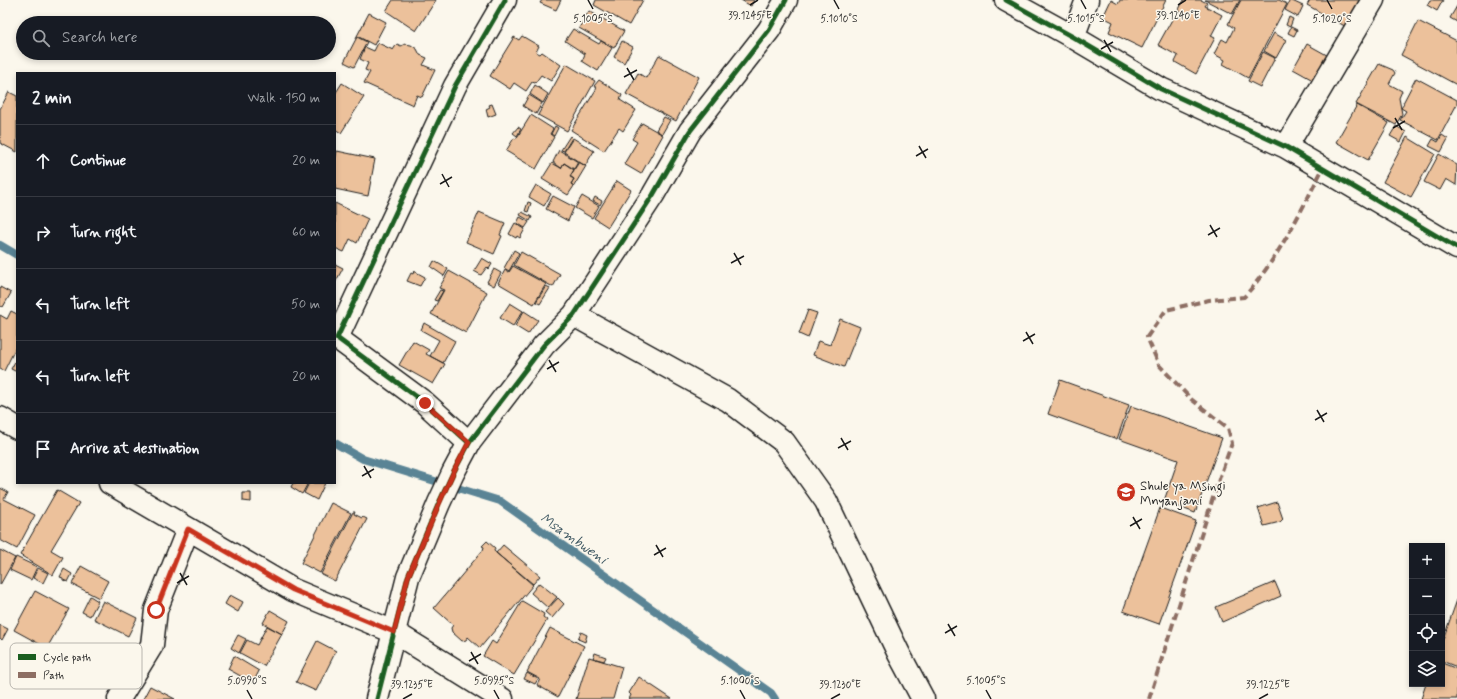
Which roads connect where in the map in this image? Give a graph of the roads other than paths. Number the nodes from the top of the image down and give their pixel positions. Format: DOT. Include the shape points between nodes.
graph roads {
  1 [pos="505,0"];
  2 [pos="786,0"];
  3 [pos="1006,0"];
  4 [pos="1087,0"];
  5 [pos="1373,0"];
  6 [pos="1073,37"];
  7 [pos="1286,147"];
  8 [pos="1457,248"];
  9 [pos="574,315"];
  10 [pos="336,338"];
  11 [pos="0,418"];
  12 [pos="16,427"];
  13 [pos="469,442"];
  14 [pos="112,484"];
  15 [pos="188,529"];
  16 [pos="394,632"];
  17 [pos="142,663"];
  18 [pos="126,689"];
  19 [pos="120,699"];
  20 [pos="377,699"];
  21 [pos="502,699"];
  22 [pos="923,699"];
  1 -- 10 [label="street" via="456,86"];
  2 -- 9 [label="street" via="769,30 690,131 653,195"];
  3 -- 6 [label="street"];
  4 -- 6 [label="street"];
  5 -- 7 [label="street"];
  6 -- 7 [label="street" via="1161,88"];
  7 -- 8 [label="street"];
  9 -- 13 [label="street" via="544,345"];
  9 -- 22 [label="street" via="728,400 784,442 826,501"];
  10 -- 13 [label="street" via="425,403"];
  11 -- 12 [label="street"];
  13 -- 16 [label="street" via="408,577"];
  14 -- 15 [label="street"];
  15 -- 16 [label="street" via="293,590"];
  15 -- 17 [label="street" via="156,610 152,646"];
  16 -- 20 [label="street"];
  16 -- 21 [label="street"];
  18 -- 19 [label="street"];
}
